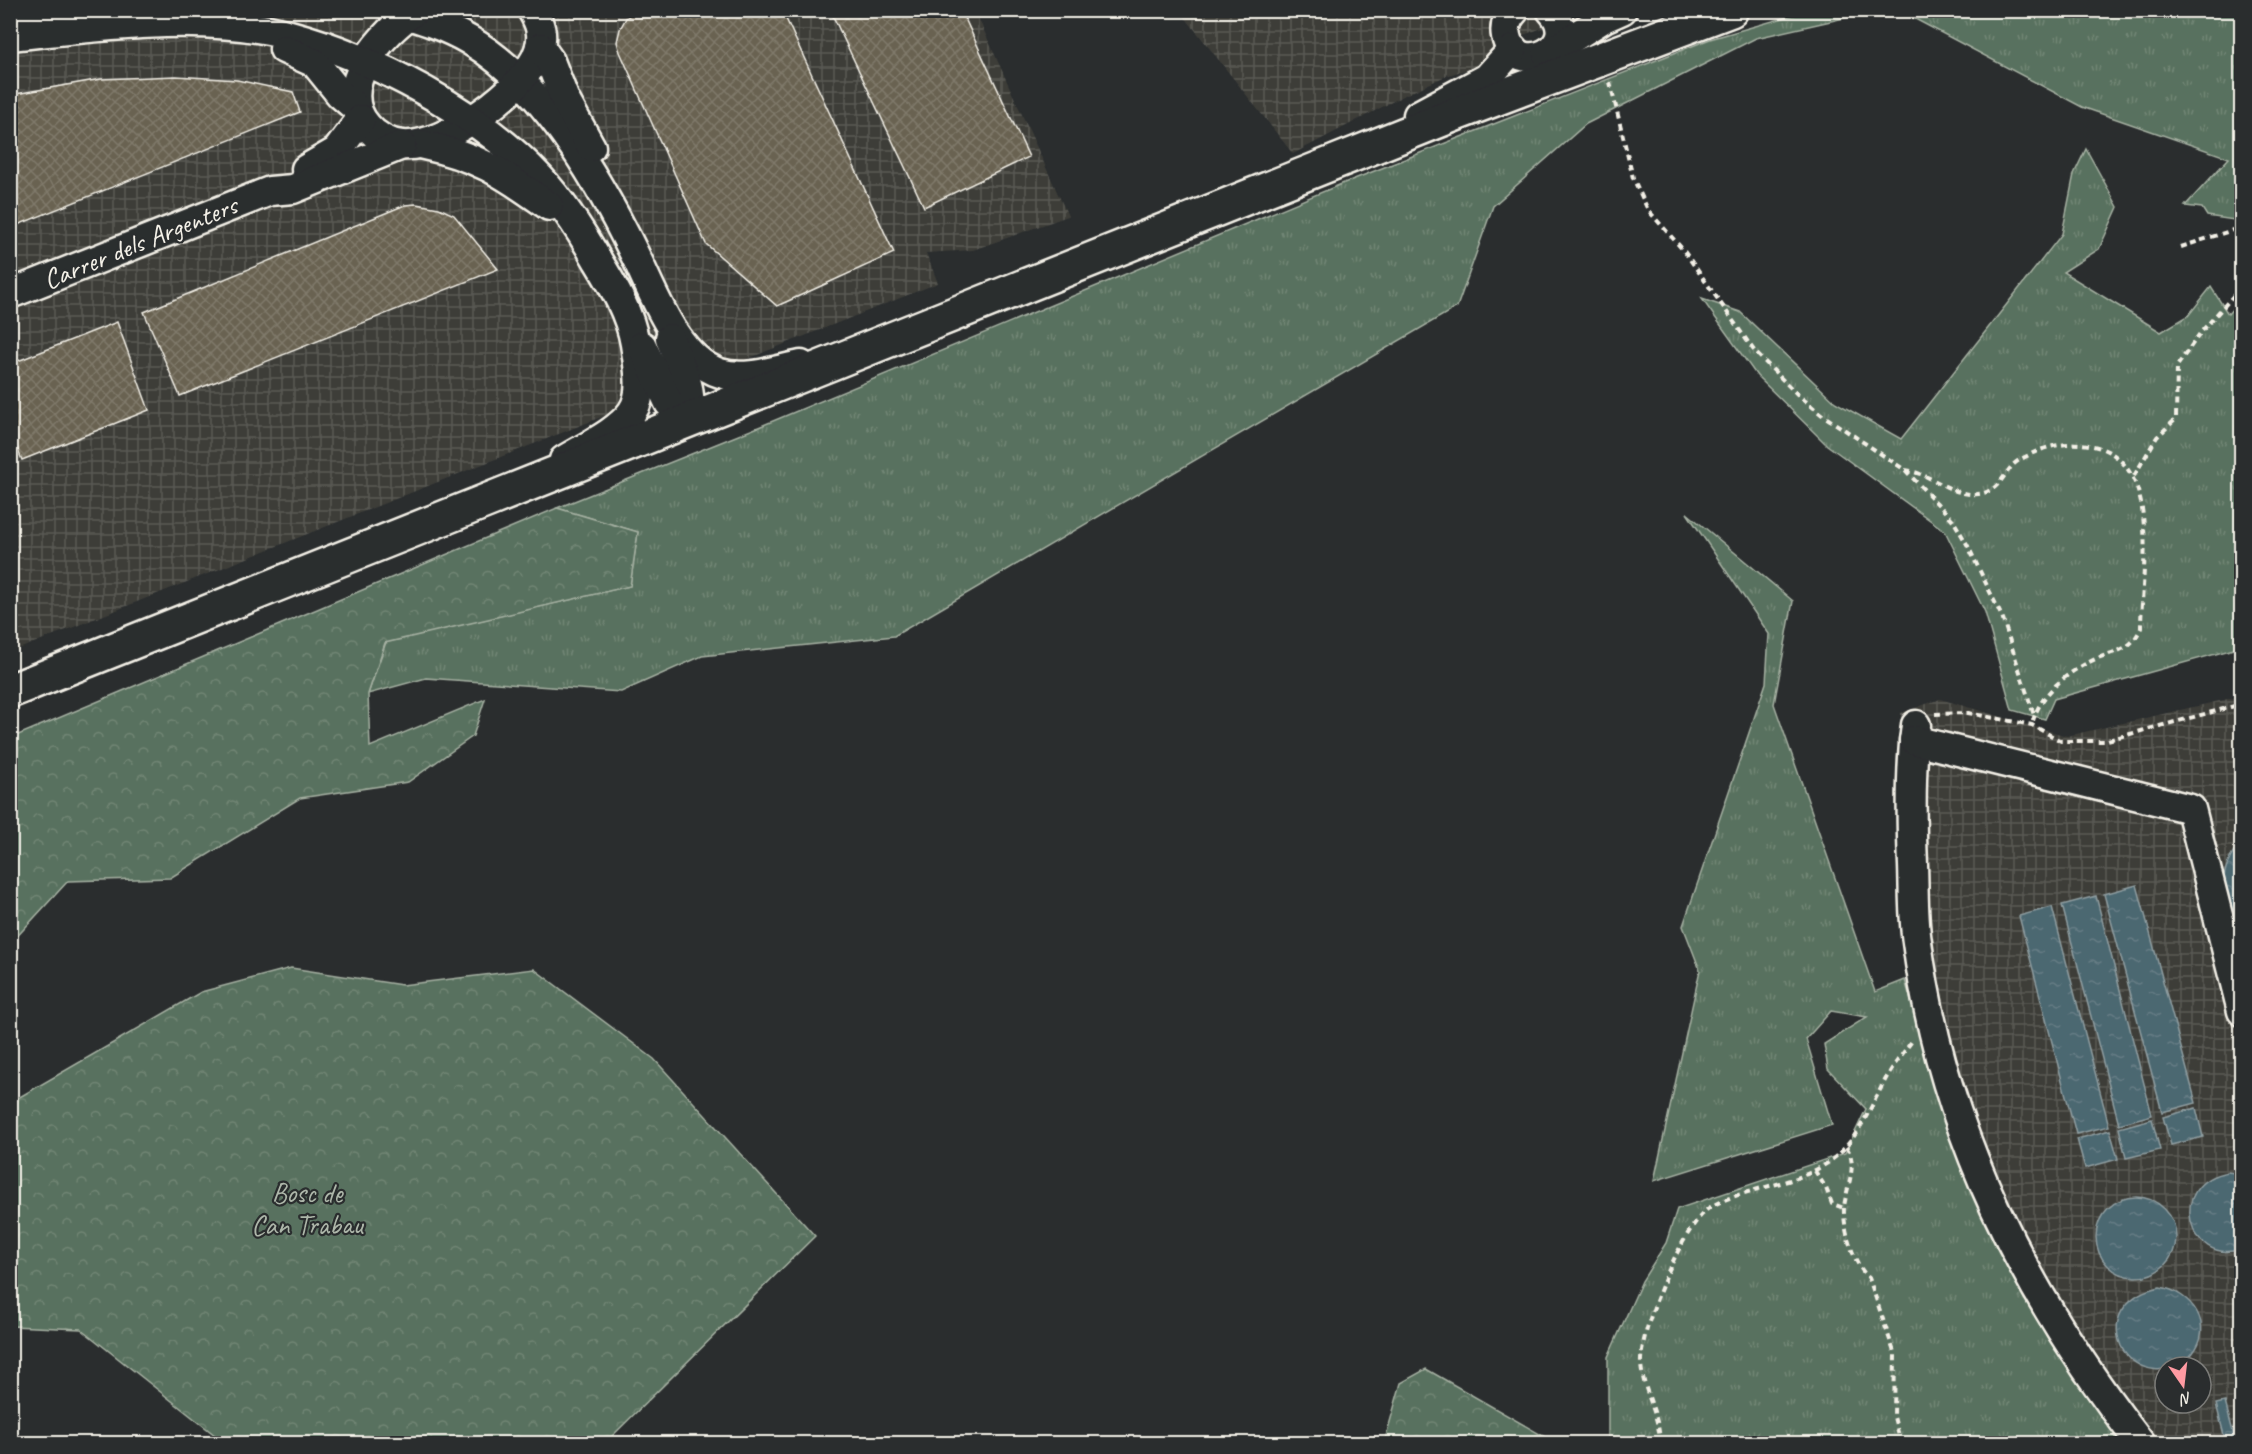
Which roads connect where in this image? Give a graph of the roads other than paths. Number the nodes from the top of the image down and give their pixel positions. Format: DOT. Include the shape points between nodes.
graph roads {
  1 [pos="55,10"];
  2 [pos="1552,10"];
  3 [pos="1731,10"];
  4 [pos="406,12"];
  5 [pos="1613,14"];
  6 [pos="19,25"];
  7 [pos="542,25"];
  8 [pos="1506,25"];
  9 [pos="256,29"];
  10 [pos="1547,54"];
  11 [pos="365,63"];
  12 [pos="520,81"];
  13 [pos="358,113"];
  14 [pos="469,120"];
  15 [pos="411,145"];
  16 [pos="1288,181"];
  17 [pos="270,191"];
  18 [pos="607,200"];
  19 [pos="579,228"];
  20 [pos="10,294"];
  21 [pos="662,314"];
  22 [pos="632,325"];
  23 [pos="864,351"];
  24 [pos="687,422"];
  25 [pos="517,489"];
  26 [pos="10,691"];
  27 [pos="2241,1011"];
  28 [pos="2142,1443"];
  1 -- 6 [label="street"];
  2 -- 5 [label="street" via="1577,19"];
  2 -- 10 [label="street" via="1560,32"];
  3 -- 16 [label="main road"];
  4 -- 11 [label="street"];
  4 -- 12 [label="street" via="470,40"];
  5 -- 10 [label="street"];
  6 -- 9 [label="street" via="202,24"];
  7 -- 12 [label="street, Carrer dels Argenters" via="533,65"];
  7 -- 18 [label="street" via="550,61 565,100 598,163"];
  8 -- 10 [label="street" via="1529,58"];
  8 -- 16 [label="street" via="1487,78"];
  9 -- 11 [label="street" via="293,36"];
  9 -- 13 [label="street" via="272,43 315,63"];
  11 -- 13 [label="street" via="355,88"];
  11 -- 14 [label="street" via="416,87"];
  12 -- 14 [label="street, Carrer dels Argenters"];
  12 -- 18 [label="street" via="568,141"];
  13 -- 15 [label="street" via="380,137"];
  13 -- 17 [label="street, Carrer dels Argenters" via="337,152 287,176"];
  14 -- 15 [label="street, Carrer dels Argenters"];
  14 -- 19 [label="street" via="513,152 540,178"];
  15 -- 17 [label="street, Carrer dels Argenters" via="292,189"];
  15 -- 19 [label="street" via="465,155 495,168"];
  16 -- 23 [label="main road"];
  17 -- 20 [label="street, Carrer dels Argenters"];
  18 -- 21 [label="street"];
  19 -- 22 [label="street"];
  21 -- 23 [label="street" via="693,355 720,372 736,375"];
  21 -- 24 [label="street" via="688,384 691,403"];
  22 -- 24 [label="street" via="669,403"];
  22 -- 25 [label="street" via="639,366 639,389 632,412 617,426"];
  23 -- 24 [label="main road"];
  24 -- 25 [label="main road"];
  25 -- 26 [label="main road"];
  27 -- 28 [label="street" via="2191,809 1915,733 1912,838 1916,939 1930,1020 1968,1145 2015,1252 2079,1361"];
}
